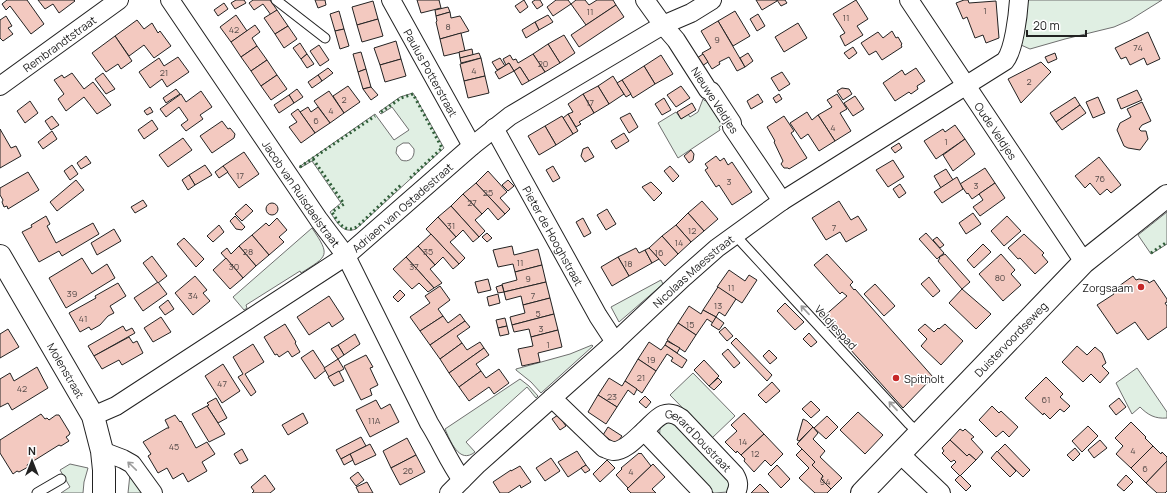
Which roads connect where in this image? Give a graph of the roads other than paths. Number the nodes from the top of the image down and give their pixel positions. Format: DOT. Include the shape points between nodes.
graph roads {
  1 [pos="119,0"];
  2 [pos="170,0"];
  3 [pos="276,0"];
  4 [pos="391,0"];
  5 [pos="645,0"];
  6 [pos="712,0"];
  7 [pos="909,0"];
  8 [pos="1019,0"];
  9 [pos="663,25"];
  10 [pos="326,38"];
  11 [pos="966,85"];
  12 [pos="0,86"];
  13 [pos="494,128"];
  14 [pos="472,146"];
  15 [pos="1167,196"];
  16 [pos="782,201"];
  17 [pos="735,235"];
  18 [pos="0,256"];
  19 [pos="346,256"];
  20 [pos="1084,262"];
  21 [pos="616,342"];
  22 [pos="552,398"];
  23 [pos="93,416"];
  24 [pos="644,431"];
  25 [pos="920,434"];
  26 [pos="102,451"];
  27 [pos="900,454"];
  28 [pos="62,479"];
  29 [pos="458,488"];
  30 [pos="37,493"];
  31 [pos="104,493"];
  32 [pos="153,493"];
  33 [pos="703,493"];
  34 [pos="736,493"];
  35 [pos="862,493"];
  36 [pos="941,493"];
  1 -- 12 [label="street, Rembrandtstraat"];
  2 -- 19 [label="street, Jacob van Ruisdaelstraat"];
  3 -- 10 [label="lane"];
  4 -- 14 [label="street, Paulus Potterstraat"];
  5 -- 9 [label="street, Nieuwe Veldjes"];
  6 -- 9 [label="street, Adriaen van Ostadestraat" via="691,13"];
  7 -- 11 [label="street, Oude Veldjes"];
  8 -- 11 [label="street, Nicolaas Maesstraat" via="1008,58"];
  9 -- 13 [label="street, Adriaen van Ostadestraat"];
  9 -- 16 [label="street, Nieuwe Veldjes" via="711,91"];
  11 -- 16 [label="street, Nicolaas Maesstraat"];
  11 -- 20 [label="street, Oude Veldjes"];
  13 -- 14 [label="street, Adriaen van Ostadestraat"];
  13 -- 21 [label="street, Pieter de Hooghstraat" via="598,316"];
  14 -- 19 [label="street, Adriaen van Ostadestraat"];
  15 -- 20 [label="street, Duistervoordseweg"];
  16 -- 17 [label="street, Nicolaas Maesstraat"];
  17 -- 21 [label="street, Nicolaas Maesstraat" via="683,278"];
  25 -- 17 [label="lane, Veldjespad, one-way"];
  18 -- 23 [label="street, Molenstraat"];
  19 -- 23 [label="street, Adriaen van Ostadestraat" via="116,406"];
  19 -- 29 [label="street, Jacob van Ruisdaelstraat" via="454,470"];
  20 -- 25 [label="street, Duistervoordseweg"];
  21 -- 22 [label="street, Nicolaas Maesstraat"];
  22 -- 24 [label="street, Gerard Doustraat" via="604,448 613,452 628,445"];
  22 -- 29 [label="street, Nicolaas Maesstraat" via="478,464"];
  23 -- 26 [label="street, Molenstraat"];
  24 -- 33 [label="street, Gerard Doustraat"];
  24 -- 34 [label="street, Gerard Doustraat" via="663,414 670,413 681,418 735,475 739,487"];
  25 -- 27 [label="street, Duistervoordseweg"];
  26 -- 31 [label="street, Molenstraat"];
  32 -- 26 [label="street, one-way" via="132,464"];
  27 -- 35 [label="street, Duistervoordseweg"];
  27 -- 36 [label="street"];
  28 -- 30 [label="lane"];
}
